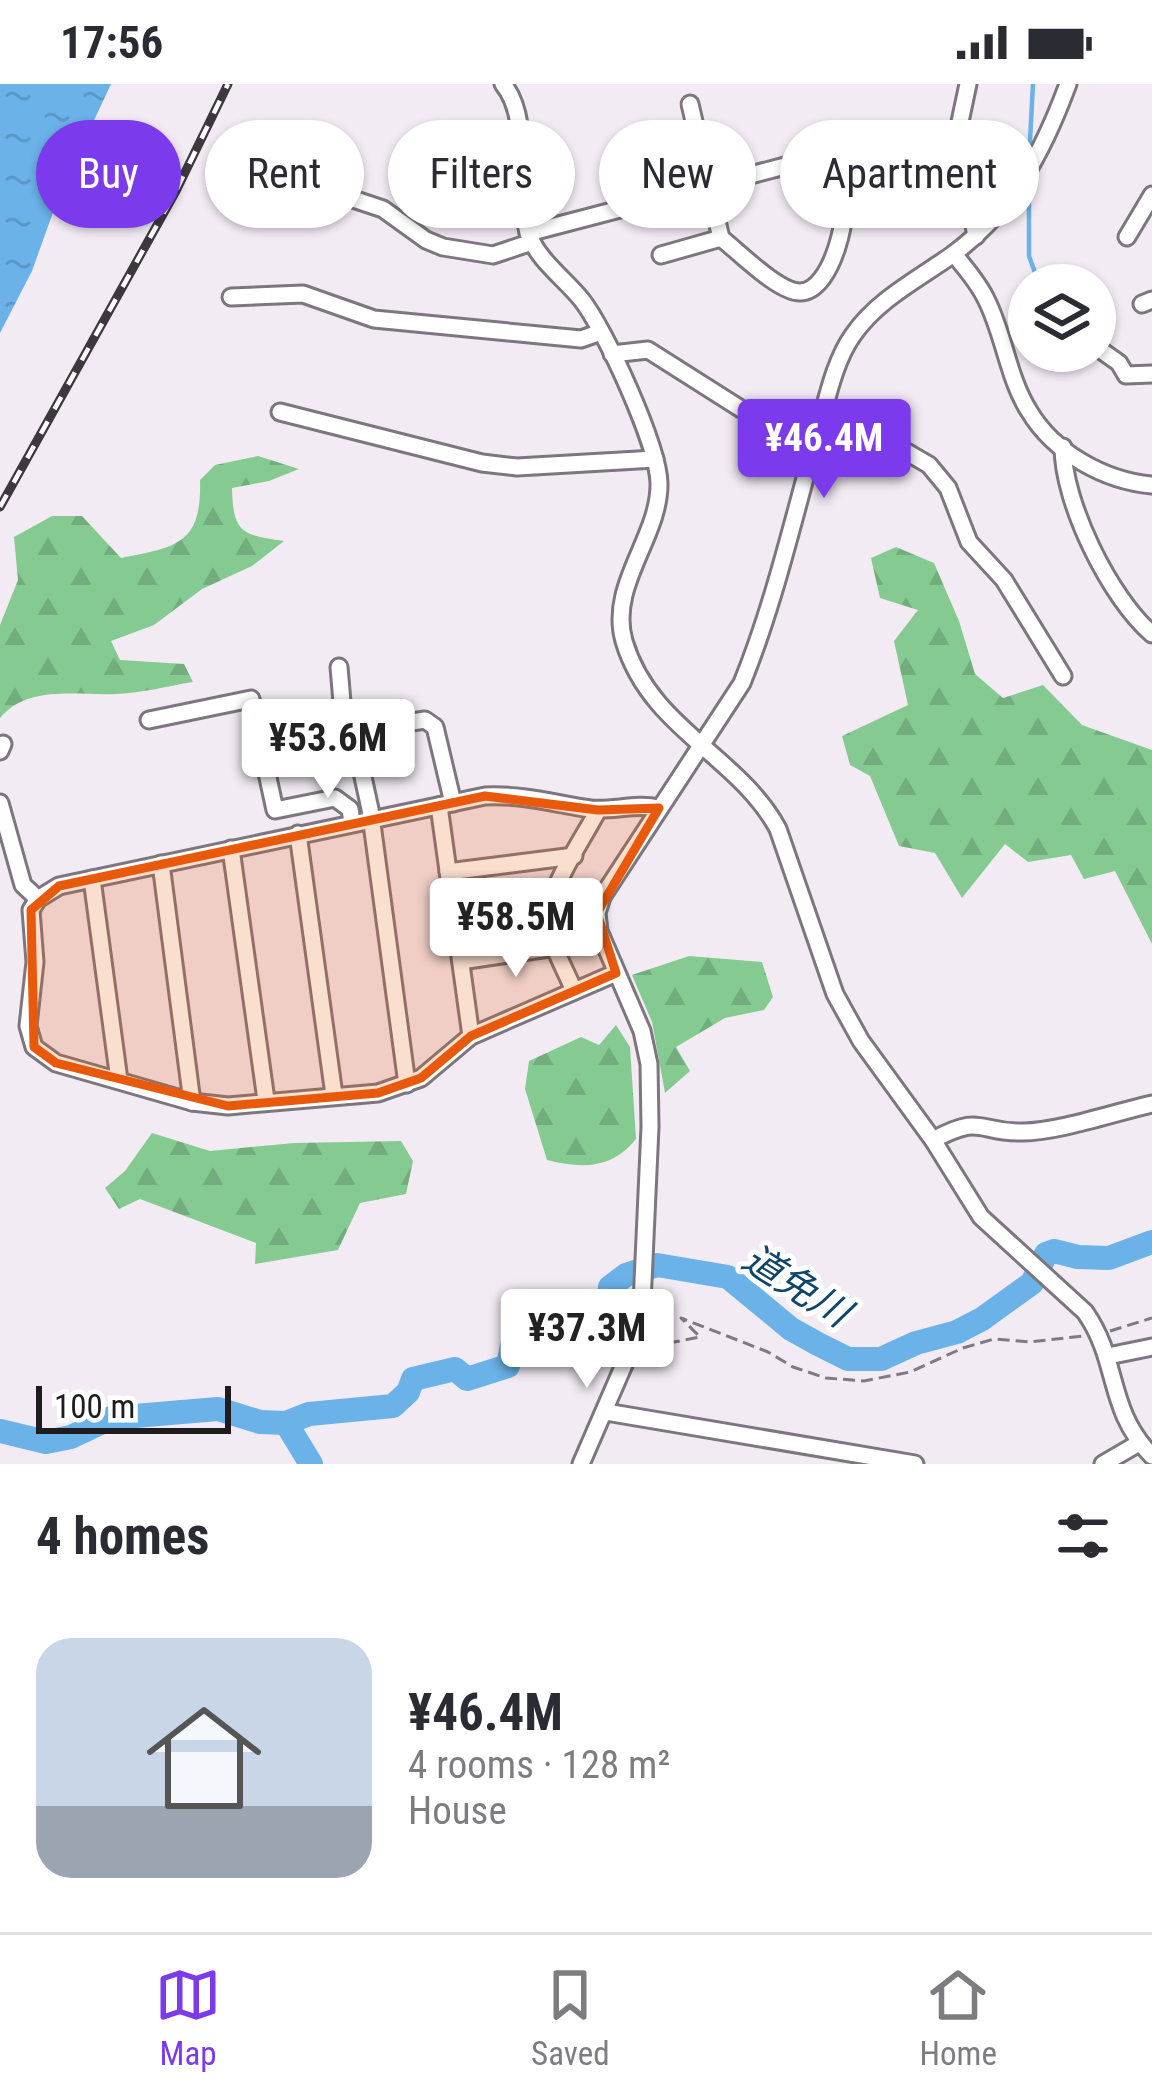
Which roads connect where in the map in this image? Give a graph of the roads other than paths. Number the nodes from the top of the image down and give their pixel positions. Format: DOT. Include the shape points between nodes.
graph roads {
  1 [pos="503,84"];
  2 [pos="968,84"];
  3 [pos="1068,84"];
  4 [pos="690,104"];
  5 [pos="694,120"];
  6 [pos="756,174"];
  7 [pos="1152,194"];
  8 [pos="364,203"];
  9 [pos="599,218"];
  10 [pos="719,228"];
  11 [pos="976,236"];
  12 [pos="1127,237"];
  13 [pos="530,238"];
  14 [pos="721,238"];
  15 [pos="954,254"];
  16 [pos="661,255"];
  17 [pos="231,297"];
  18 [pos="601,332"];
  19 [pos="613,354"];
  20 [pos="1116,361"];
  21 [pos="1152,374"];
  22 [pos="741,409"];
  23 [pos="280,412"];
  24 [pos="820,427"];
  25 [pos="1064,447"];
  26 [pos="655,460"];
  27 [pos="1152,484"];
  28 [pos="1152,634"];
  29 [pos="339,667"];
  30 [pos="1063,676"];
  31 [pos="149,720"];
  32 [pos="353,731"];
  33 [pos="700,747"];
  34 [pos="0,803"];
  35 [pos="446,804"];
  36 [pos="658,808"];
  37 [pos="598,810"];
  38 [pos="361,820"];
  39 [pos="298,834"];
  40 [pos="231,848"];
  41 [pos="574,856"];
  42 [pos="161,864"];
  43 [pos="448,872"];
  44 [pos="92,879"];
  45 [pos="38,898"];
  46 [pos="556,947"];
  47 [pos="460,961"];
  48 [pos="616,973"];
  49 [pos="574,991"];
  50 [pos="471,1036"];
  51 [pos="119,1080"];
  52 [pos="406,1084"];
  53 [pos="334,1096"];
  54 [pos="266,1100"];
  55 [pos="192,1102"];
  56 [pos="1152,1104"];
  57 [pos="933,1140"];
  58 [pos="1152,1347"];
  59 [pos="1108,1356"];
  60 [pos="606,1412"];
  61 [pos="1138,1443"];
  62 [pos="1152,1456"];
  63 [pos="581,1464"];
  64 [pos="915,1464"];
  65 [pos="1103,1464"];
  1 -- 13 [label="street" via="517,112"];
  2 -- 11 [label="street" via="957,136"];
  3 -- 11 [label="street" via="1028,176"];
  4 -- 5 [label="street"];
  6 -- 14 [label="street" via="784,166 843,184 842,234 823,277 800,292 783,287"];
  7 -- 12 [label="street"];
  8 -- 13 [label="street" via="442,247 493,255"];
  9 -- 13 [label="street"];
  10 -- 14 [label="street"];
  11 -- 15 [label="street"];
  13 -- 18 [label="street"];
  14 -- 16 [label="street"];
  15 -- 24 [label="street" via="867,316 850,338"];
  15 -- 25 [label="street" via="983,293 1028,410"];
  17 -- 18 [label="street" via="303,294 406,324 581,339"];
  18 -- 19 [label="street"];
  19 -- 22 [label="street" via="648,350"];
  19 -- 26 [label="street"];
  20 -- 21 [label="street" via="1126,375"];
  23 -- 26 [label="street" via="482,463"];
  24 -- 30 [label="street" via="928,465 969,542 1004,580"];
  24 -- 33 [label="street" via="758,645"];
  25 -- 27 [label="street" via="1098,472"];
  25 -- 28 [label="street" via="1083,524 1112,584"];
  26 -- 33 [label="street" via="658,500 627,584 624,641 668,718"];
  29 -- 32 [label="street"];
  31 -- 38 [label="street" via="250,698 274,810 335,798"];
  32 -- 35 [label="street" via="425,720 435,727"];
  32 -- 38 [label="street"];
  33 -- 36 [label="street"];
  33 -- 57 [label="street" via="765,804 846,1018"];
  34 -- 45 [label="street" via="23,885"];
  35 -- 37 [label="street" via="508,794"];
  35 -- 38 [label="street"];
  35 -- 43 [label="street"];
  36 -- 37 [label="street"];
  36 -- 48 [label="street" via="597,913"];
  37 -- 41 [label="street"];
  38 -- 39 [label="street"];
  38 -- 52 [label="street"];
  39 -- 40 [label="street"];
  39 -- 53 [label="street"];
  40 -- 42 [label="street"];
  40 -- 54 [label="street"];
  41 -- 43 [label="street"];
  41 -- 46 [label="street" via="548,912"];
  42 -- 44 [label="street"];
  42 -- 55 [label="street"];
  43 -- 47 [label="street"];
  44 -- 45 [label="street"];
  44 -- 51 [label="street"];
  45 -- 51 [label="street" via="29,921 34,1047 56,1064"];
  46 -- 47 [label="street"];
  46 -- 49 [label="street"];
  47 -- 50 [label="street"];
  48 -- 49 [label="street"];
  48 -- 60 [label="street" via="642,1030 650,1127 637,1337"];
  49 -- 50 [label="street"];
  50 -- 52 [label="street"];
  51 -- 55 [label="street"];
  52 -- 53 [label="street"];
  53 -- 54 [label="street"];
  54 -- 55 [label="street"];
  56 -- 57 [label="street" via="1022,1132 958,1126"];
  57 -- 59 [label="street" via="981,1217 1085,1312"];
  58 -- 59 [label="street"];
  59 -- 61 [label="street" via="1121,1415"];
  60 -- 63 [label="street"];
  60 -- 64 [label="street"];
  61 -- 62 [label="street"];
  61 -- 65 [label="street"];
}
